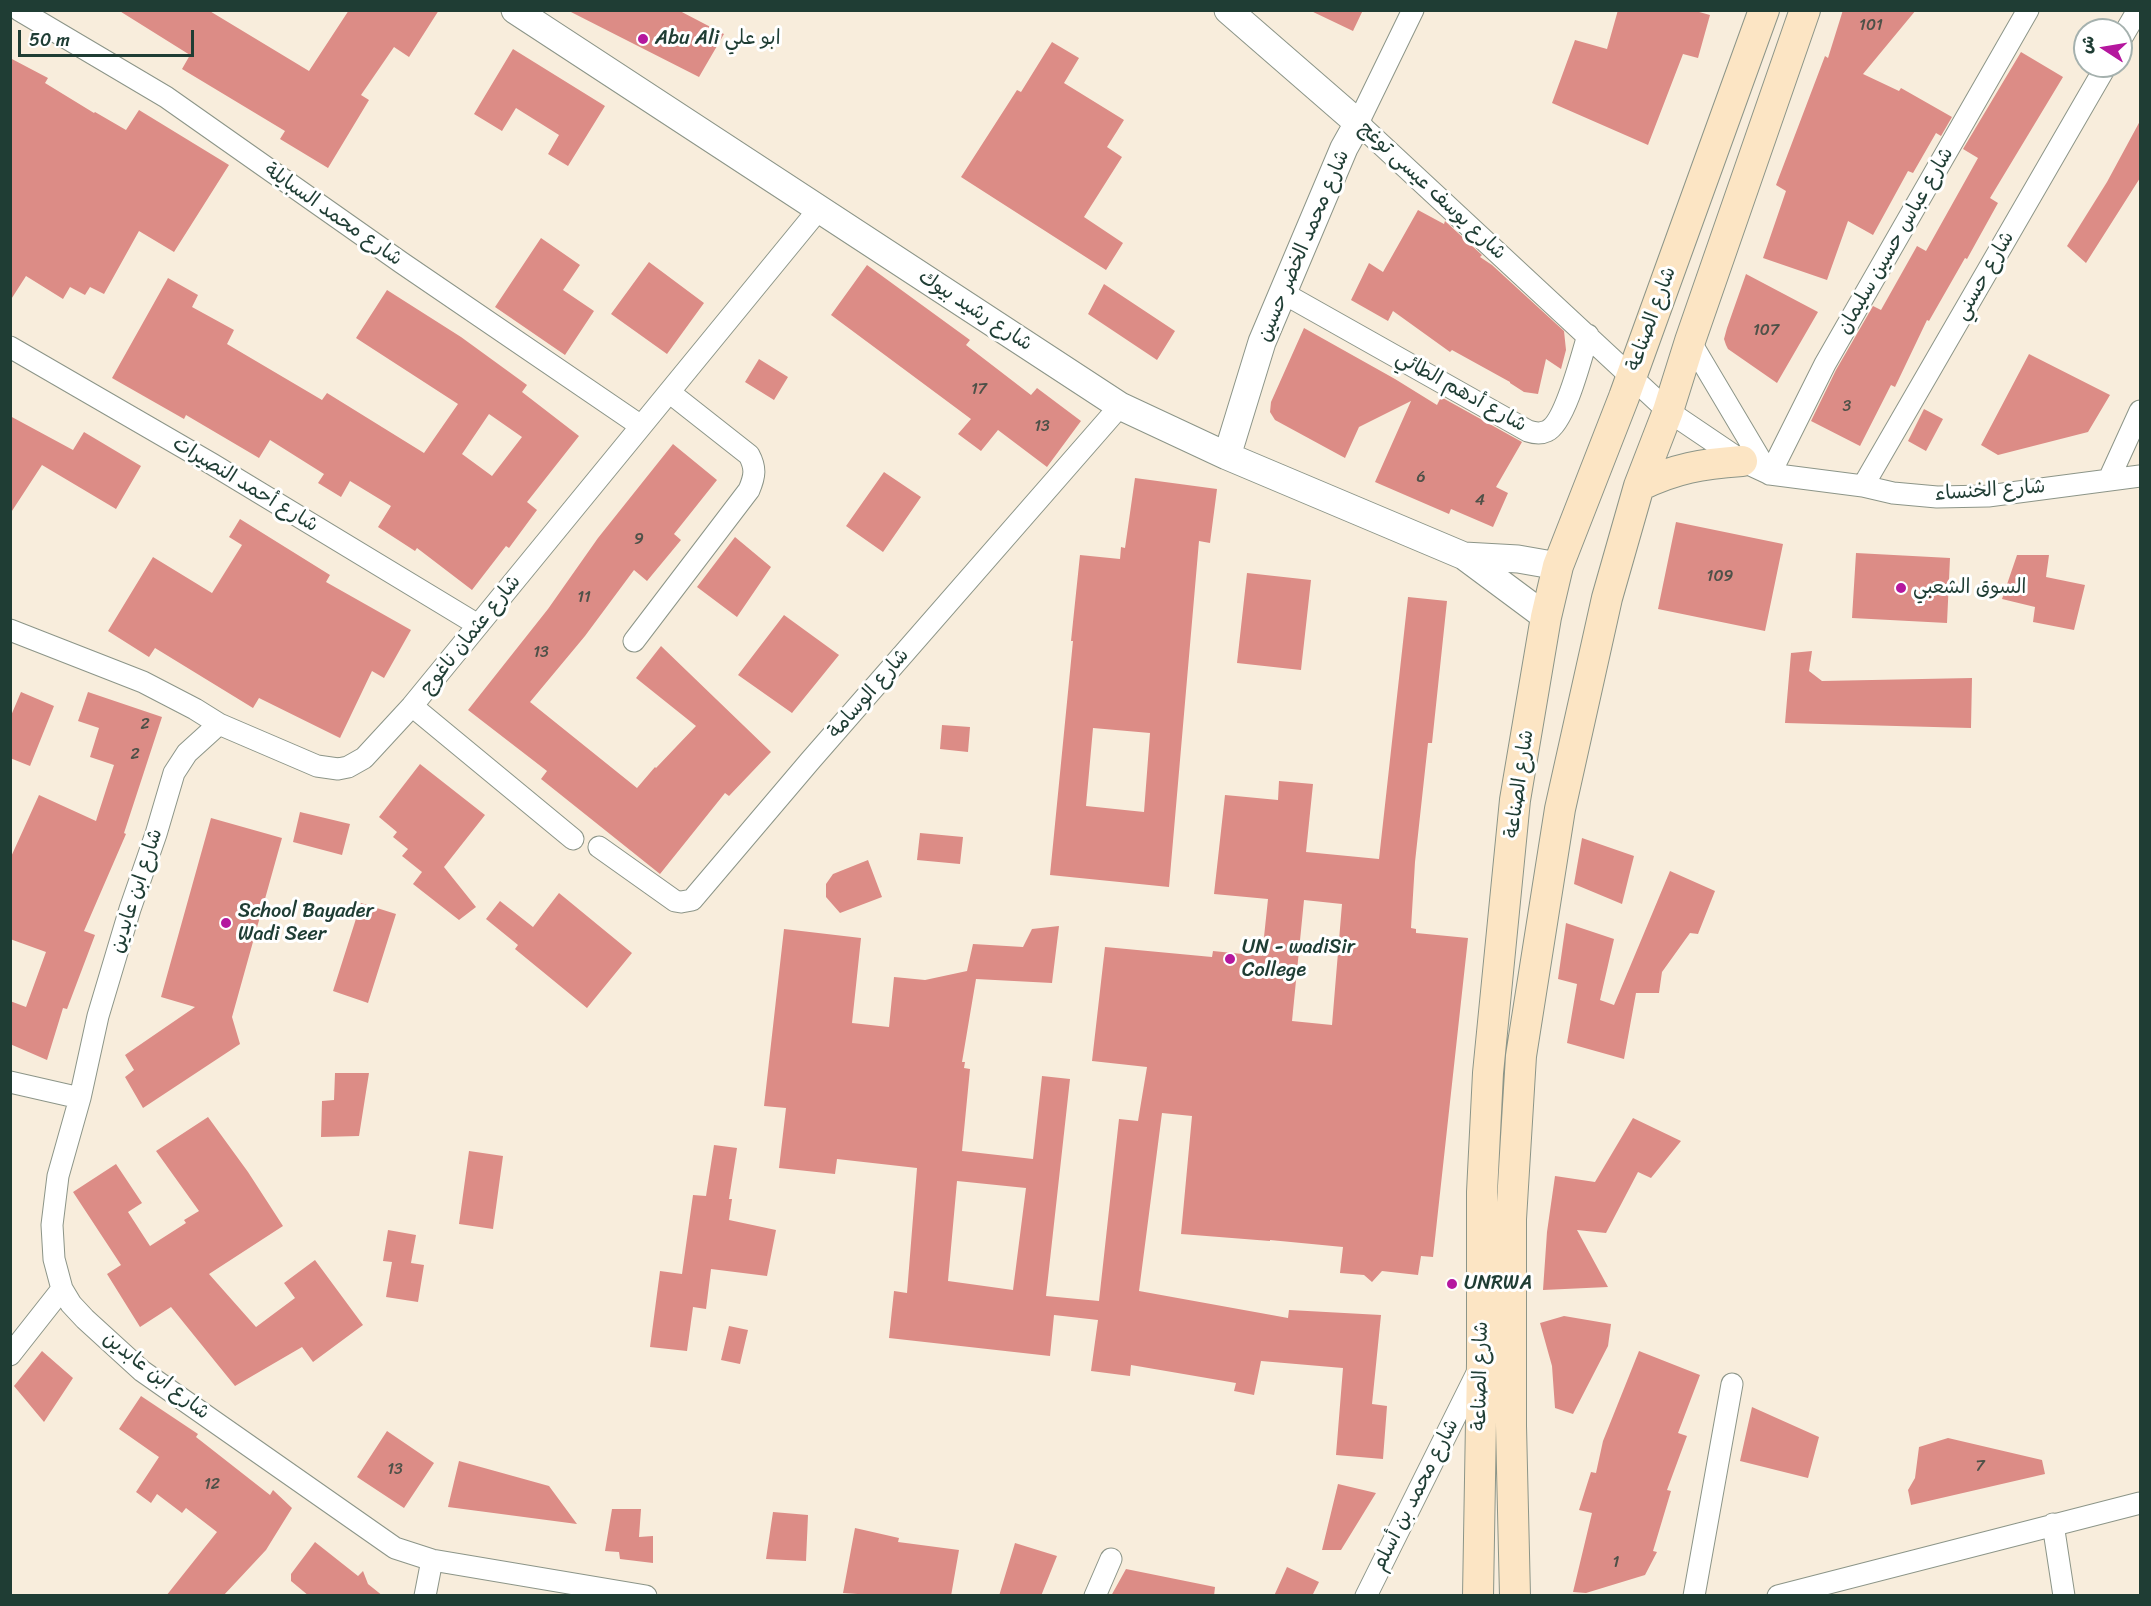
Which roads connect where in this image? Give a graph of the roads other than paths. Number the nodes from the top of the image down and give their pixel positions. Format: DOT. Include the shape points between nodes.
graph roads {
  1 [pos="20,10"];
  2 [pos="1228,10"];
  3 [pos="1413,10"];
  4 [pos="1764,10"];
  5 [pos="1806,10"];
  6 [pos="2028,10"];
  7 [pos="524,13"];
  8 [pos="2099,78"];
  9 [pos="1358,123"];
  10 [pos="819,209"];
  11 [pos="1283,293"];
  12 [pos="1588,335"];
  13 [pos="1690,341"];
  14 [pos="10,347"];
  15 [pos="1630,377"];
  16 [pos="669,392"];
  17 [pos="1120,406"];
  18 [pos="1668,411"];
  19 [pos="2140,411"];
  20 [pos="641,426"];
  21 [pos="1227,456"];
  22 [pos="1742,461"];
  23 [pos="1770,474"];
  24 [pos="2140,476"];
  25 [pos="2109,479"];
  26 [pos="1639,486"];
  27 [pos="1863,486"];
  28 [pos="1464,556"];
  29 [pos="1558,566"];
  30 [pos="1546,617"];
  31 [pos="478,625"];
  32 [pos="10,630"];
  33 [pos="634,641"];
  34 [pos="412,706"];
  35 [pos="219,724"];
  36 [pos="573,840"];
  37 [pos="599,847"];
  38 [pos="10,1082"];
  39 [pos="80,1098"];
  40 [pos="62,1289"];
  41 [pos="10,1355"];
  42 [pos="1482,1363"];
  43 [pos="1731,1384"];
  44 [pos="2140,1503"];
  45 [pos="2053,1524"];
  46 [pos="1111,1558"];
  47 [pos="432,1560"];
  48 [pos="1805,1593"];
  49 [pos="425,1596"];
  50 [pos="646,1596"];
  51 [pos="1095,1596"];
  52 [pos="1366,1596"];
  53 [pos="1478,1596"];
  54 [pos="1515,1596"];
  55 [pos="1694,1596"];
  56 [pos="1778,1596"];
  57 [pos="2064,1596"];
  1 -- 20 [label="street, شارع محمد السبايلة" via="166,97"];
  2 -- 9 [label="street, شارع يوسف عيسى توغج"];
  3 -- 9 [label="street, شارع محمد الخضر حسين"];
  4 -- 15 [label="main road, شارع الصناعة"];
  5 -- 13 [label="main road, شارع الصناعة"];
  6 -- 23 [label="street, شارع عباس حسين سليمان" via="1825,364"];
  7 -- 10 [label="street, شارع رشيد بيوك"];
  8 -- 27 [label="street, شارع حسني"];
  9 -- 11 [label="street, شارع محمد الخضر حسين"];
  9 -- 12 [label="street, شارع يوسف عيسى توغج"];
  10 -- 16 [label="street, شارع عثمان ناغوج"];
  10 -- 17 [label="street, شارع رشيد بيوك"];
  11 -- 12 [label="street, شارع أدهم الطائي" via="1537,434 1554,426 1565,406"];
  11 -- 21 [label="street, شارع محمد الخضر حسين" via="1262,342"];
  12 -- 15 [label="street, شارع يوسف عيسى توغج"];
  13 -- 18 [label="main road, شارع الصناعة"];
  13 -- 23 [label="street"];
  14 -- 31 [label="street, شارع أحمد النصيرات"];
  15 -- 18 [label="street, شارع يوسف عيسى توغج"];
  15 -- 29 [label="main road, شارع الصناعة"];
  16 -- 20 [label="street, شارع عثمان ناغوج"];
  16 -- 33 [label="street" via="749,455 755,472 748,490"];
  17 -- 21 [label="street, شارع رشيد بيوك"];
  17 -- 37 [label="street, شارع الوسامة" via="692,900 675,901"];
  18 -- 22 [label="street, شارع الخنساء"];
  18 -- 26 [label="main road, شارع الصناعة"];
  19 -- 25 [label="street"];
  20 -- 31 [label="street, شارع عثمان ناغوج"];
  21 -- 28 [label="street, شارع رشيد بيوك"];
  22 -- 23 [label="street, شارع الخنساء"];
  22 -- 26 [label="main road" via="1688,467"];
  23 -- 27 [label="street, شارع الخنساء"];
  24 -- 25 [label="street, شارع الخنساء"];
  25 -- 27 [label="street, شارع الخنساء" via="1960,498 1893,493"];
  26 -- 54 [label="main road, شارع الصناعة" via="1607,598 1560,809 1521,1056 1510,1219"];
  28 -- 29 [label="street, شارع رشيد بيوك"];
  28 -- 30 [label="street, شارع رشيد بيوك"];
  29 -- 30 [label="main road, شارع الصناعة"];
  30 -- 42 [label="main road, شارع الصناعة" via="1515,800 1488,1073 1482,1192"];
  31 -- 34 [label="street, شارع عثمان ناغوج"];
  32 -- 35 [label="street, شارع عثمان ناغوج" via="143,682"];
  34 -- 35 [label="street, شارع عثمان ناغوج" via="364,758 338,769 316,766"];
  34 -- 36 [label="street"];
  35 -- 39 [label="street, شارع ابن عابدين" via="187,753 174,773 98,1016"];
  38 -- 39 [label="street"];
  39 -- 40 [label="street, شارع ابن عابدين" via="54,1205 52,1240"];
  40 -- 41 [label="street"];
  40 -- 47 [label="street, شارع ابن عابدين" via="85,1319 142,1371 382,1539"];
  42 -- 52 [label="street, شارع محمد بن أسلم"];
  42 -- 53 [label="main road, شارع الصناعة"];
  43 -- 55 [label="street"];
  44 -- 45 [label="street"];
  45 -- 48 [label="street"];
  45 -- 57 [label="street"];
  46 -- 51 [label="street"];
  47 -- 49 [label="street"];
  47 -- 50 [label="street, شارع ابن عابدين"];
  48 -- 56 [label="street"];
}
